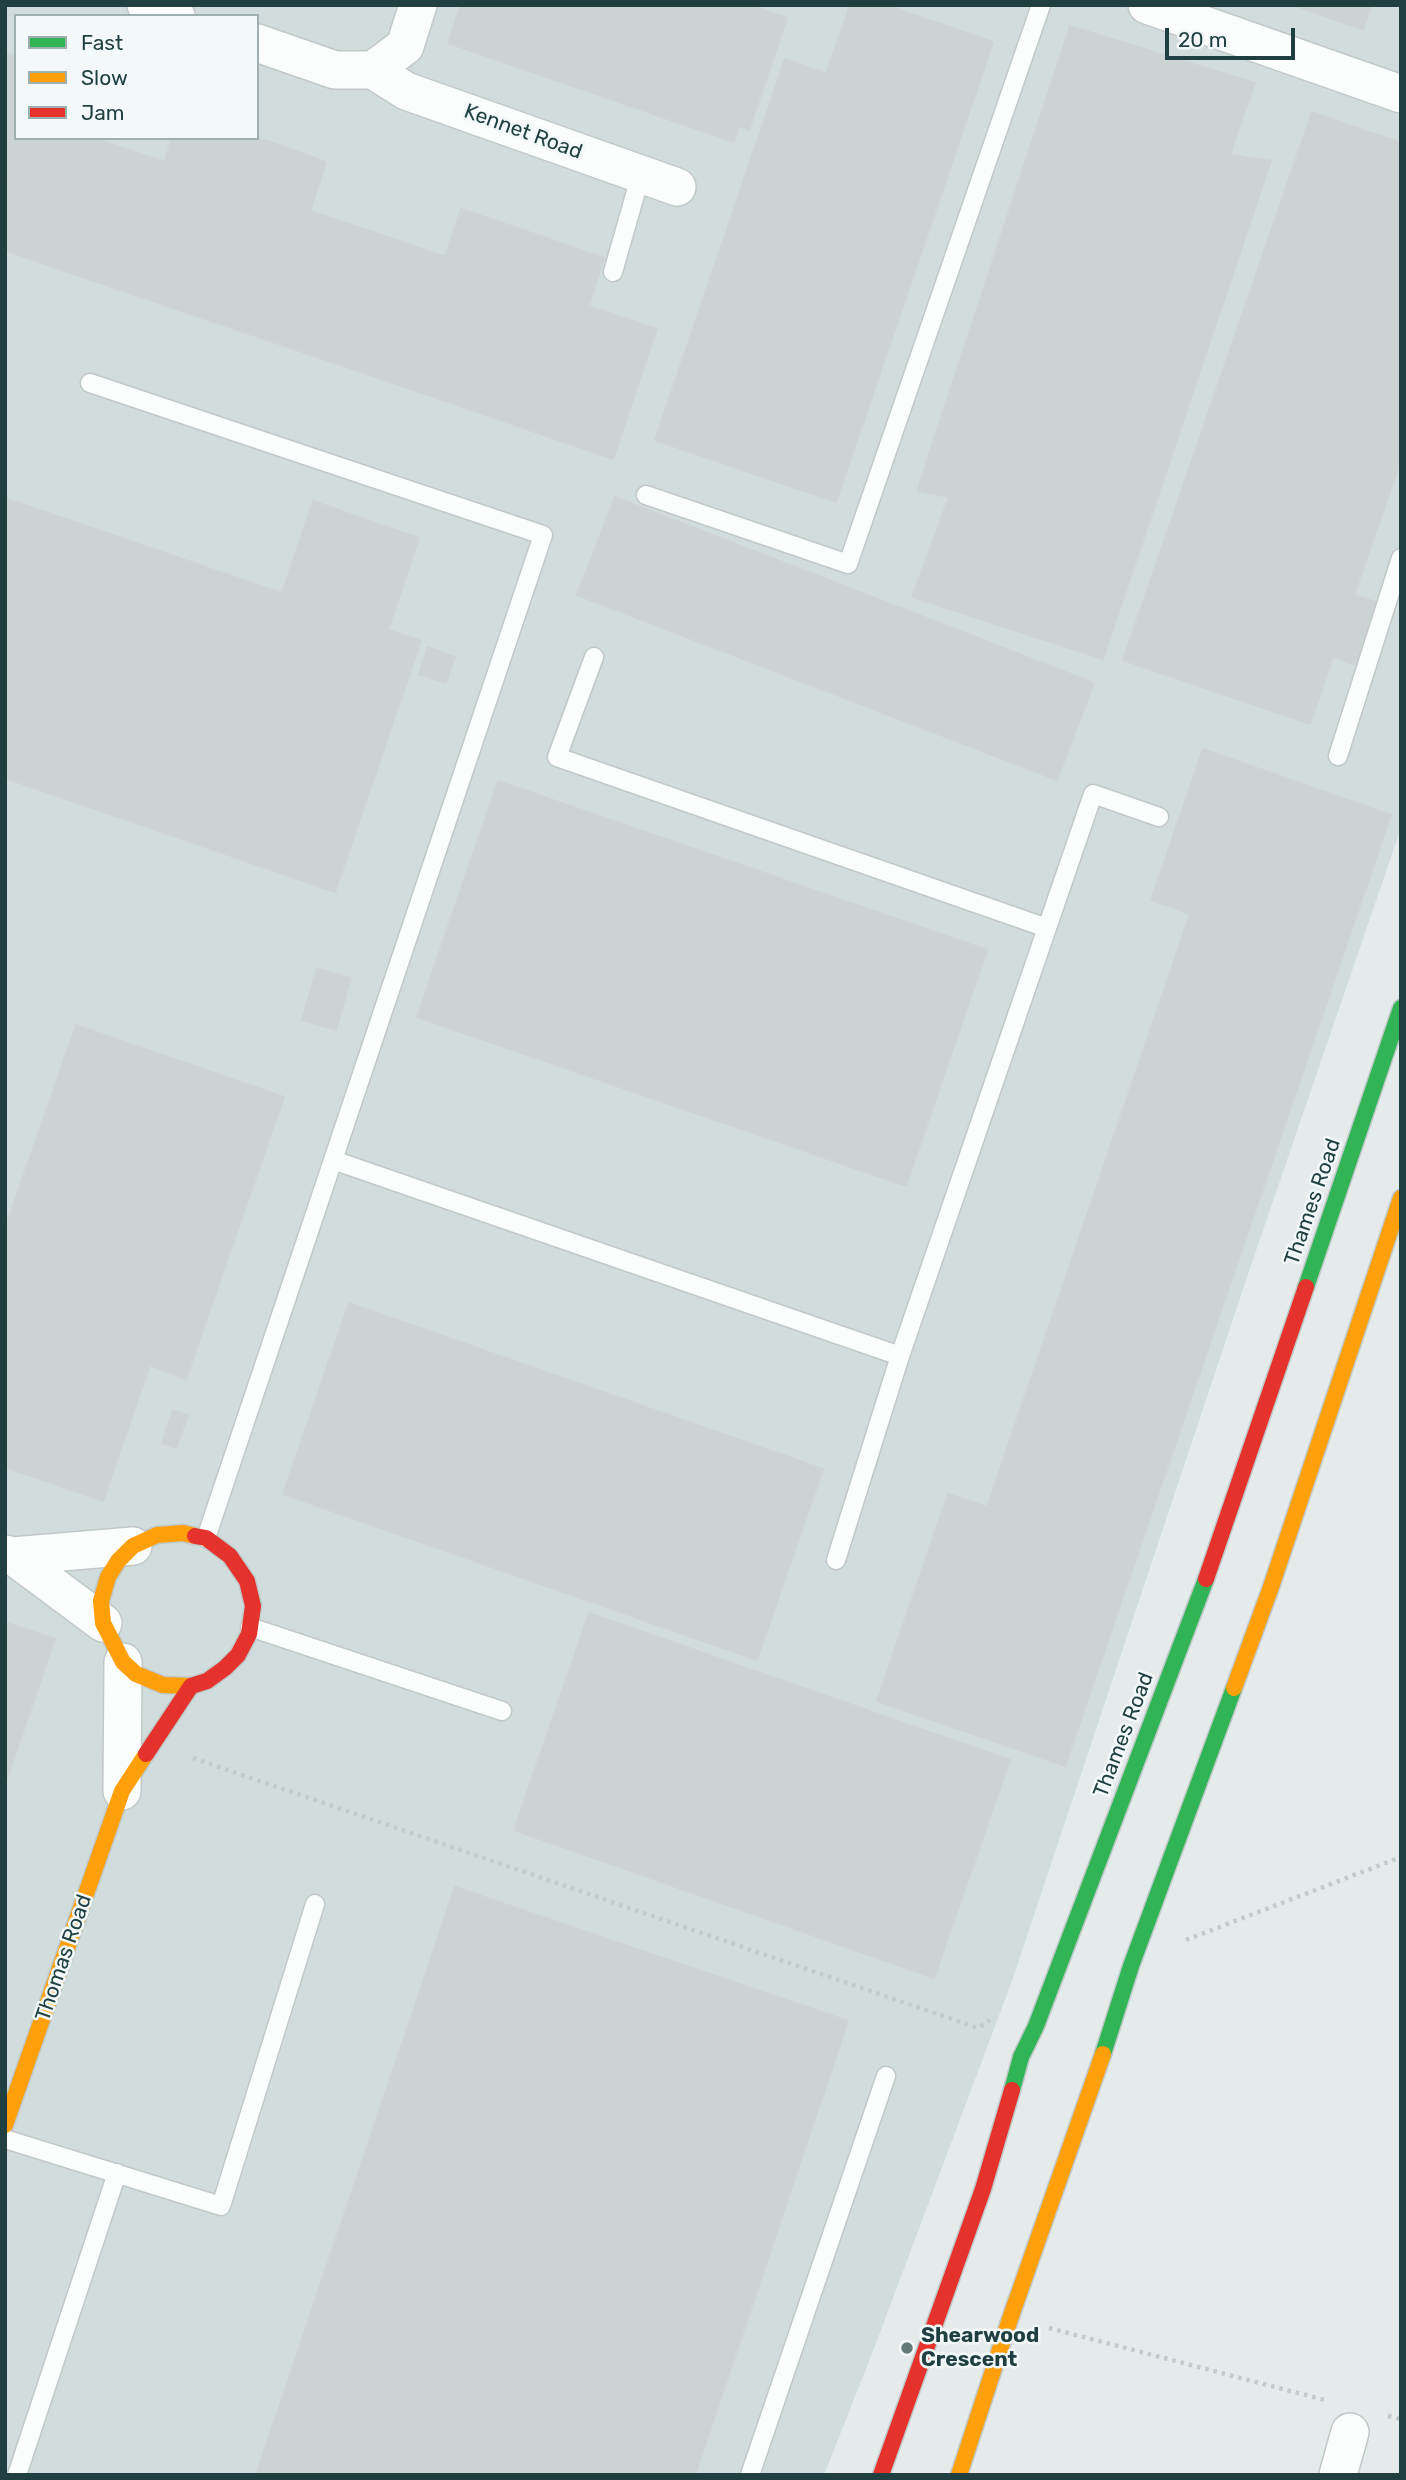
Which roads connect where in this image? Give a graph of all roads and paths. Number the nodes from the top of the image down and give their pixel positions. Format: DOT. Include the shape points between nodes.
graph roads {
  1 [pos="146,5"];
  2 [pos="418,5"];
  3 [pos="1041,5"];
  4 [pos="1147,5"];
  5 [pos="171,14"];
  6 [pos="259,44"];
  7 [pos="373,70"];
  8 [pos="1398,85"];
  9 [pos="641,174"];
  10 [pos="677,187"];
  11 [pos="613,272"];
  12 [pos="90,383"];
  13 [pos="646,495"];
  14 [pos="1401,558"];
  15 [pos="594,657"];
  16 [pos="1338,756"];
  17 [pos="1159,817"];
  18 [pos="1048,928"];
  19 [pos="1401,1008"];
  20 [pos="333,1160"];
  21 [pos="1401,1198"];
  22 [pos="900,1356"];
  23 [pos="206,1538"];
  24 [pos="133,1546"];
  25 [pos="9,1555"];
  26 [pos="836,1560"];
  27 [pos="103,1623"];
  28 [pos="250,1627"];
  29 [pos="123,1662"];
  30 [pos="191,1686"];
  31 [pos="502,1711"];
  32 [pos="152,1744"];
  33 [pos="122,1791"];
  34 [pos="1401,1857"];
  35 [pos="315,1904"];
  36 [pos="1180,1942"];
  37 [pos="1000,2013"];
  38 [pos="886,2076"];
  39 [pos="5,2125"];
  40 [pos="5,2139"];
  41 [pos="117,2173"];
  42 [pos="1045,2327"];
  43 [pos="1354,2416"];
  44 [pos="1401,2419"];
  45 [pos="17,2475"];
  46 [pos="750,2475"];
  47 [pos="881,2475"];
  48 [pos="959,2475"];
  49 [pos="1338,2475"];
  1 -- 5 [label="street"];
  2 -- 7 [label="street" via="405,46"];
  3 -- 13 [label="lane" via="848,564"];
  4 -- 8 [label="street"];
  6 -- 7 [label="street" via="335,70"];
  7 -- 9 [label="street, Kennet Road" via="406,91"];
  9 -- 10 [label="street, Kennet Road"];
  9 -- 11 [label="lane"];
  12 -- 20 [label="lane" via="543,535"];
  14 -- 16 [label="lane"];
  15 -- 18 [label="lane" via="557,757"];
  17 -- 18 [label="lane" via="1093,794"];
  18 -- 22 [label="lane"];
  19 -- 47 [label="main road, Thames Road" via="1218,1546 1021,2057 983,2189"];
  20 -- 22 [label="lane"];
  20 -- 23 [label="lane"];
  21 -- 48 [label="main road" via="1271,1587 1131,1966"];
  22 -- 26 [label="lane"];
  23 -- 24 [label="main road, Thomas Road" via="183,1533 157,1535"];
  23 -- 28 [label="main road, Thomas Road" via="230,1556 247,1581 253,1606"];
  24 -- 25 [label="street, Thomas Road"];
  24 -- 27 [label="main road, Thomas Road" via="108,1577 101,1601"];
  25 -- 27 [label="street, Thomas Road"];
  27 -- 29 [label="main road, Thomas Road"];
  28 -- 30 [label="main road, Thomas Road" via="239,1655 207,1681"];
  28 -- 31 [label="lane"];
  29 -- 30 [label="main road" via="136,1674 163,1685"];
  29 -- 33 [label="street, Thomas Road"];
  30 -- 32 [label="main road, Thomas Road"];
  32 -- 33 [label="main road, Thomas Road"];
  32 -- 37 [label="path" via="978,2028"];
  33 -- 39 [label="main road, Thomas Road"];
  34 -- 36 [label="path"];
  35 -- 41 [label="lane" via="221,2206"];
  38 -- 46 [label="lane"];
  40 -- 41 [label="lane"];
  41 -- 45 [label="lane"];
  42 -- 43 [label="path"];
  43 -- 44 [label="path"];
  43 -- 49 [label="street"];
}
